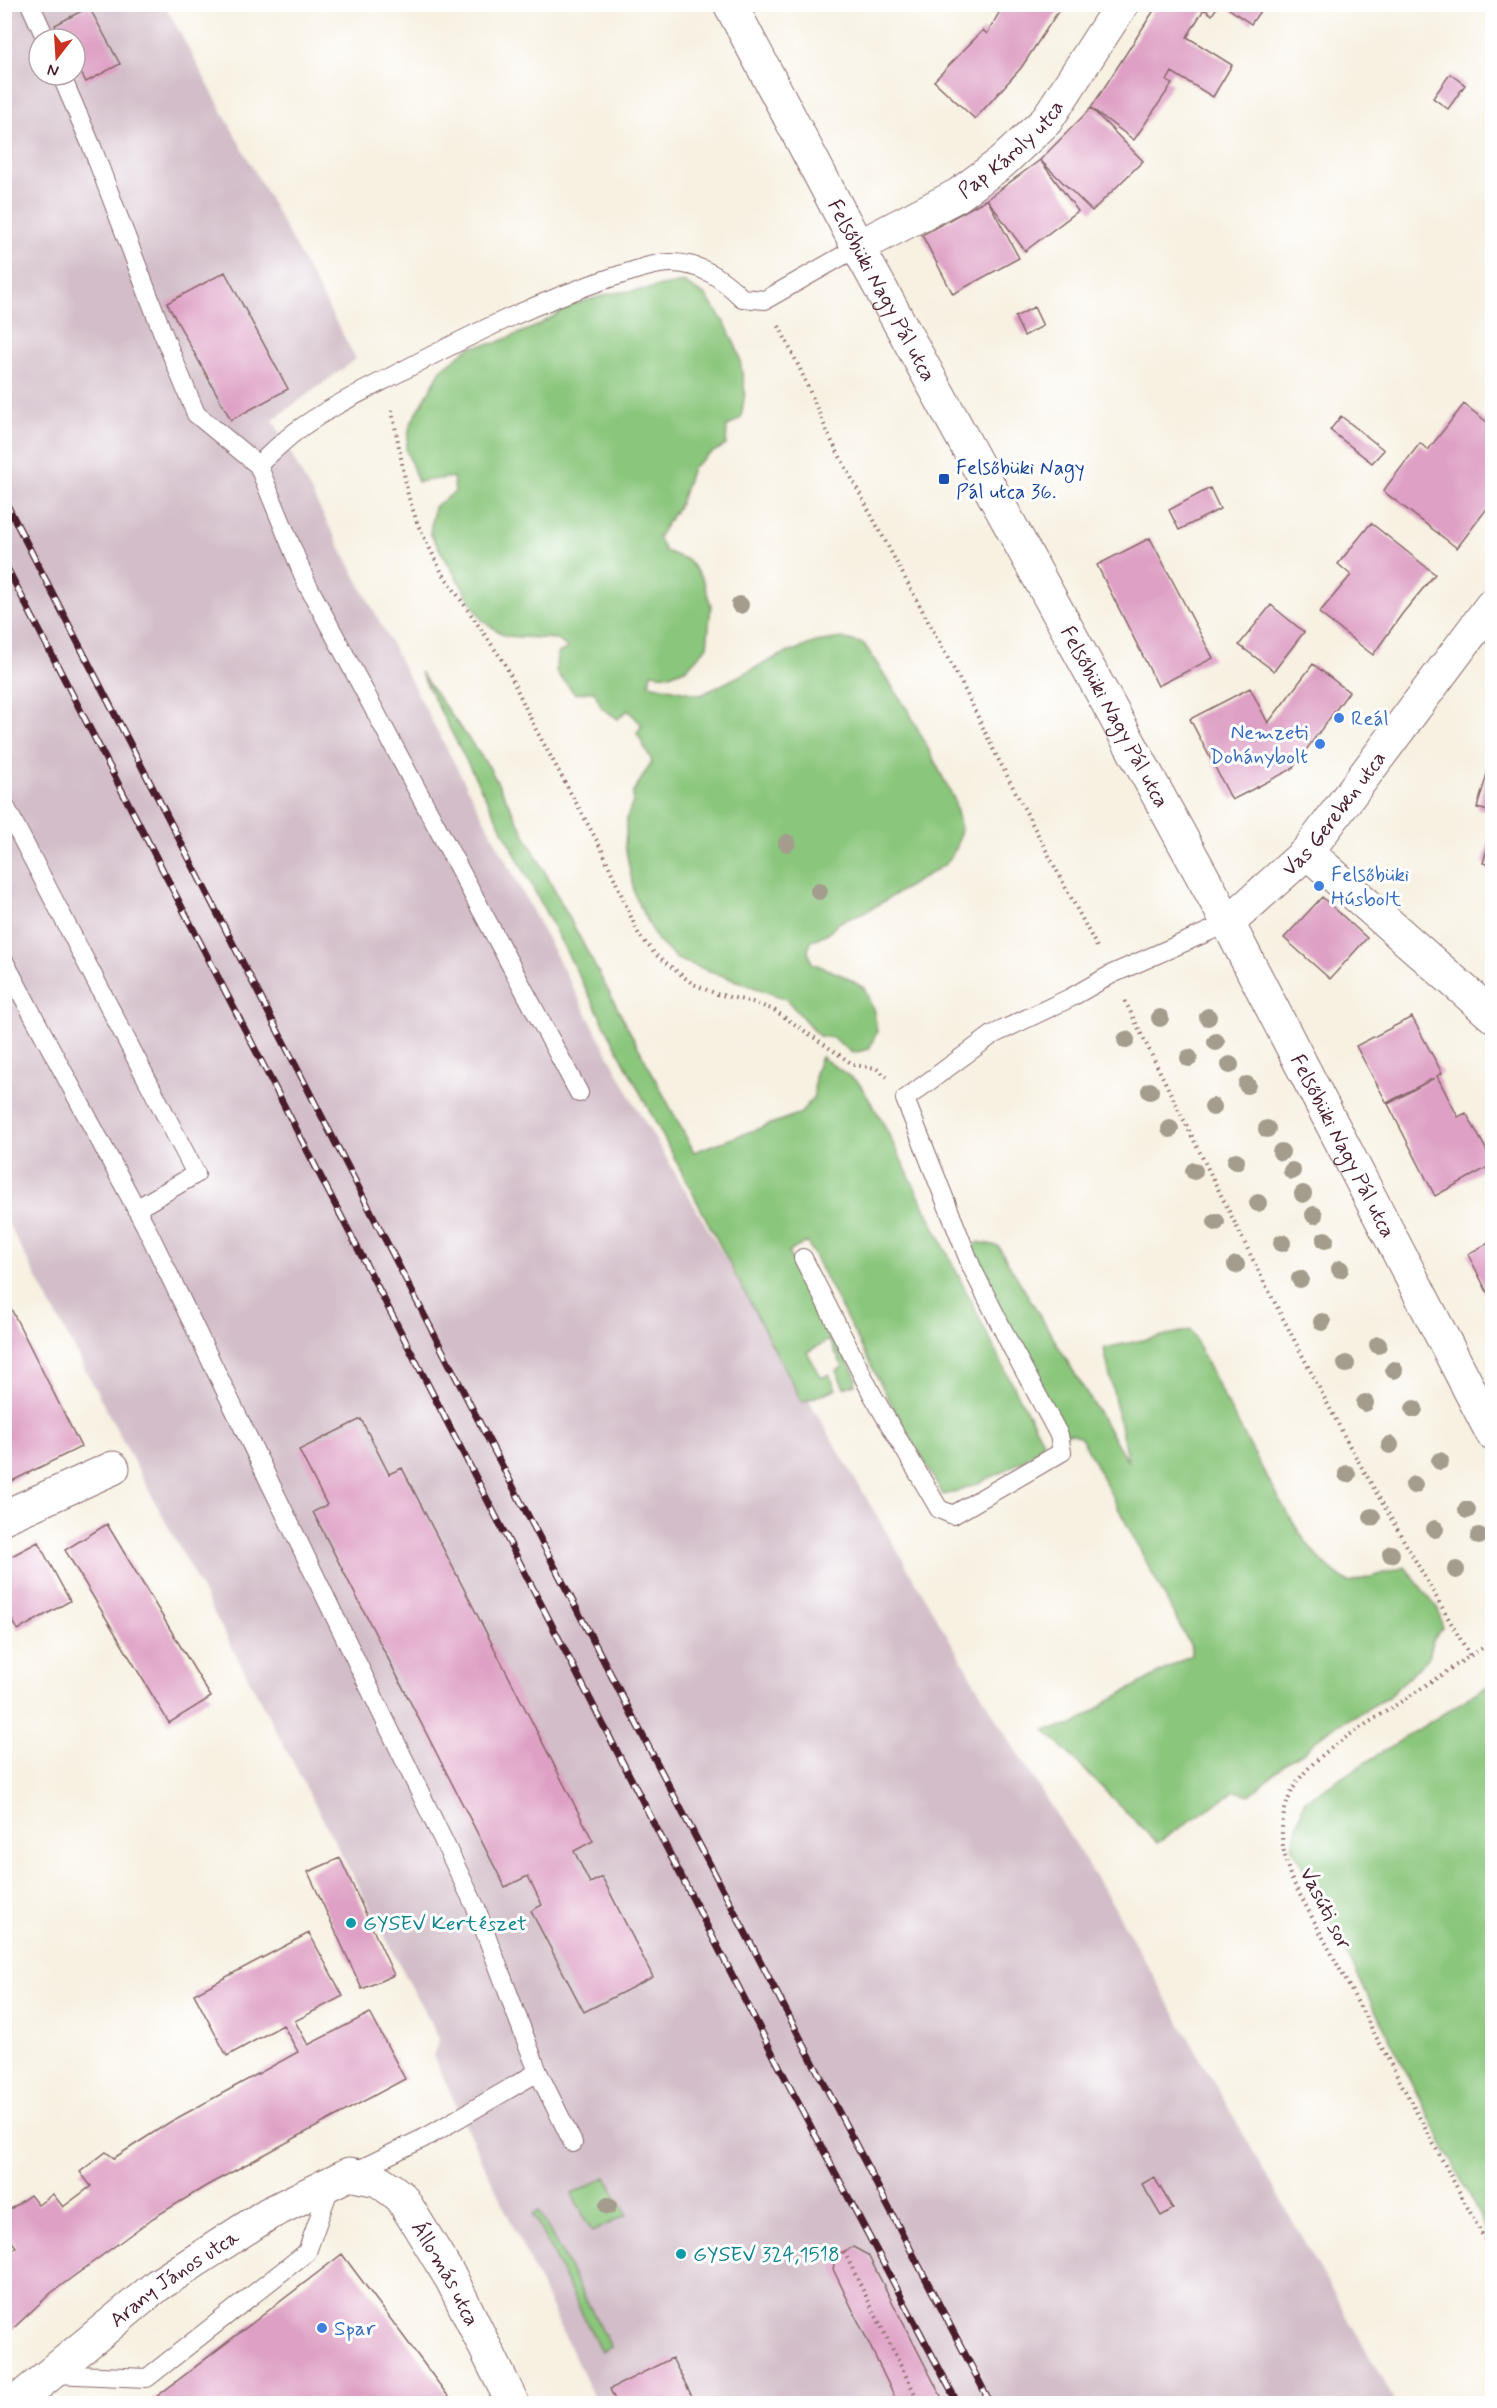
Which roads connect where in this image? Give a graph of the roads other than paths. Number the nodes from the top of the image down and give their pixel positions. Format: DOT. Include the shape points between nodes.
graph roads {
  1 [pos="30,4"];
  2 [pos="730,4"];
  3 [pos="1122,4"];
  4 [pos="41,27"];
  5 [pos="66,87"];
  6 [pos="858,247"];
  7 [pos="258,465"];
  8 [pos="1488,621"];
  9 [pos="4,804"];
  10 [pos="1307,852"];
  11 [pos="1228,923"];
  12 [pos="4,961"];
  13 [pos="1492,1015"];
  14 [pos="579,1094"];
  15 [pos="136,1209"];
  16 [pos="803,1258"];
  17 [pos="1492,1433"];
  18 [pos="113,1468"];
  19 [pos="4,1517"];
  20 [pos="538,2072"];
  21 [pos="573,2144"];
  22 [pos="340,2178"];
  23 [pos="53,2374"];
  24 [pos="14,2403"];
  25 [pos="513,2403"];
  1 -- 4 [label="lane"];
  2 -- 6 [label="street, Felsőbüki Nagy Pál utca"];
  3 -- 6 [label="street, Pap Károly utca" via="1046,121 1001,163 958,195"];
  5 -- 7 [label="lane" via="196,414"];
  6 -- 7 [label="lane" via="765,300 742,298 711,272 671,263 584,287 488,326 381,382 295,432"];
  6 -- 11 [label="street, Felsőbüki Nagy Pál utca"];
  7 -- 14 [label="lane" via="306,582"];
  8 -- 10 [label="street, Vas Gereben utca"];
  9 -- 15 [label="lane" via="196,1174"];
  10 -- 11 [label="street, Vas Gereben utca"];
  10 -- 13 [label="street"];
  11 -- 16 [label="lane" via="1112,974 992,1035 904,1099 972,1268 1059,1435 1062,1452 954,1515 939,1509 872,1394"];
  11 -- 17 [label="street, Felsőbüki Nagy Pál utca"];
  12 -- 15 [label="lane"];
  15 -- 20 [label="lane" via="476,1908"];
  18 -- 19 [label="street"];
  20 -- 21 [label="lane"];
  20 -- 22 [label="lane" via="430,2135"];
  22 -- 23 [label="street, Arany János utca" via="268,2214 158,2285"];
  22 -- 23 [label="lane" via="307,2252 147,2378"];
  22 -- 25 [label="street, Állomás utca" via="378,2180 401,2197 452,2280"];
  23 -- 24 [label="street, Arany János utca"];
}
